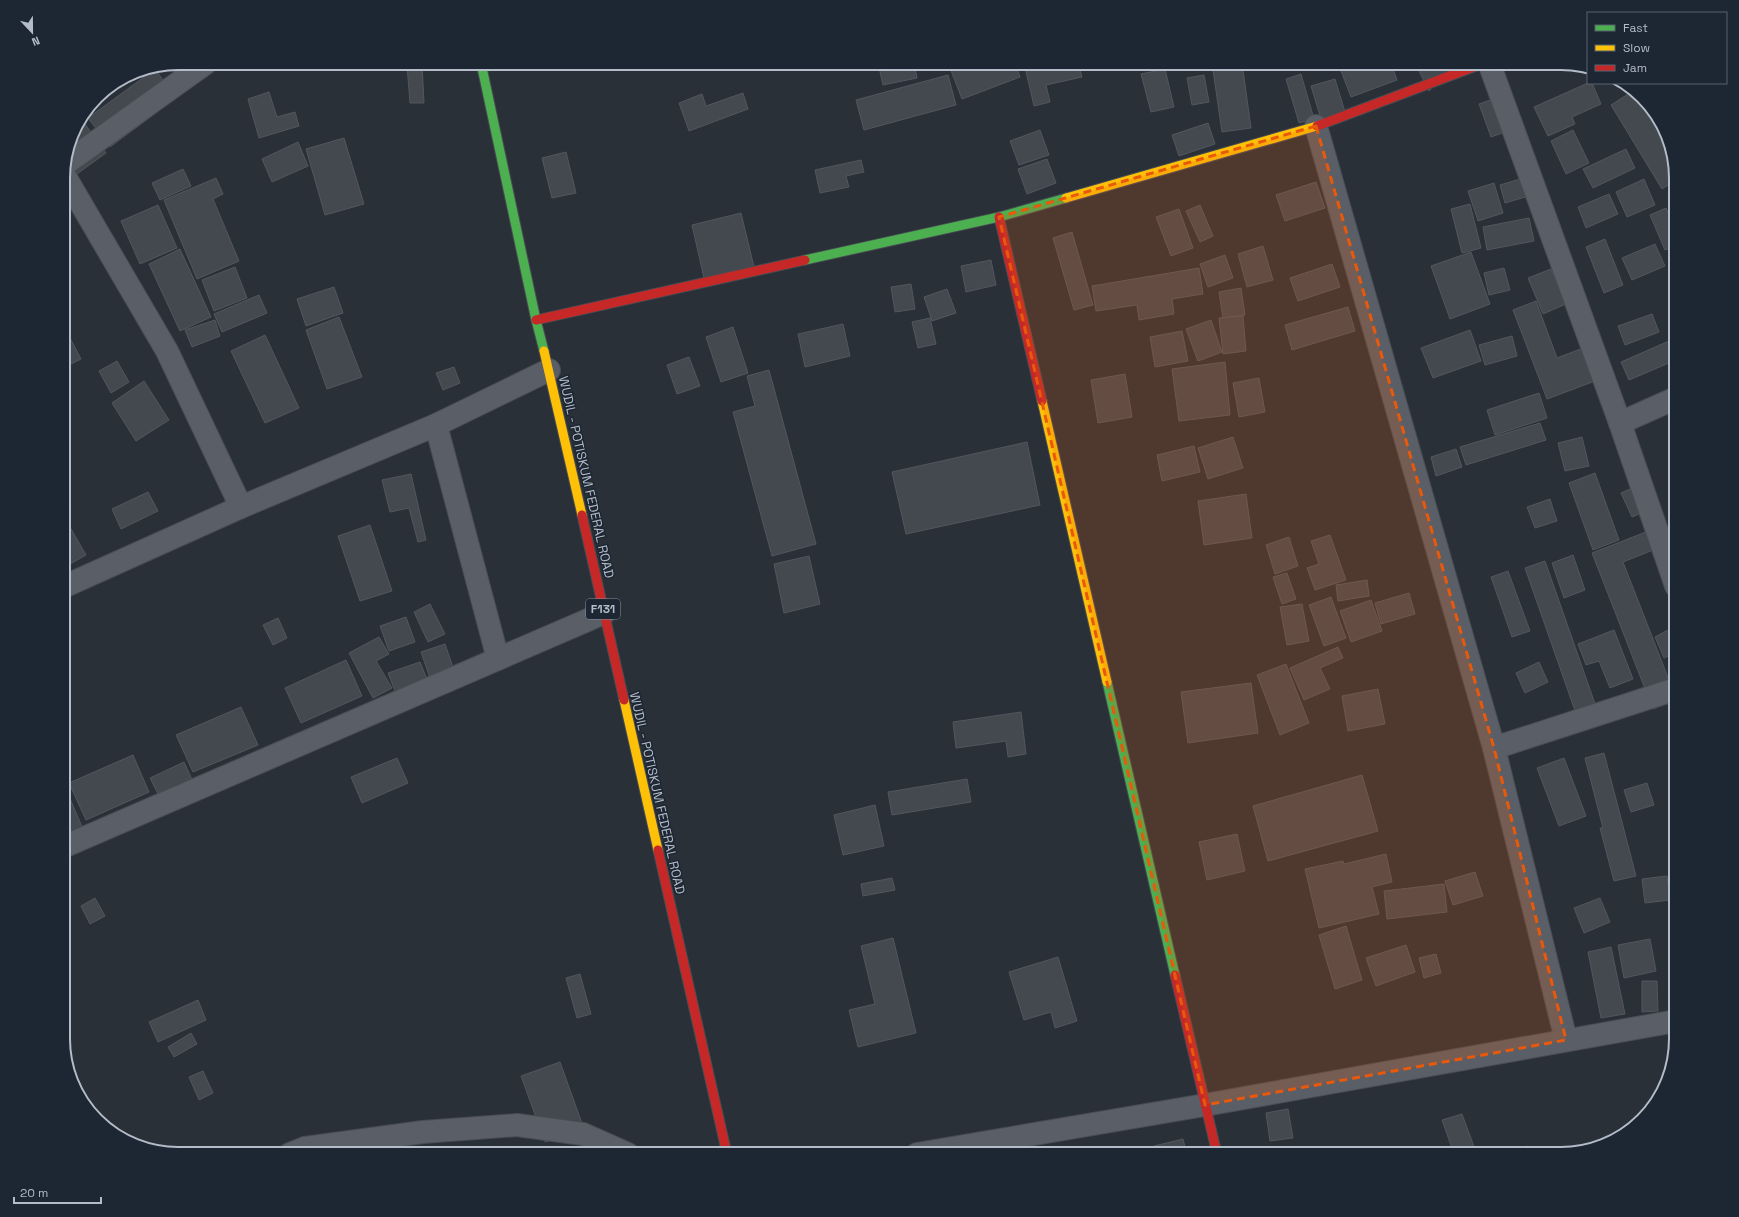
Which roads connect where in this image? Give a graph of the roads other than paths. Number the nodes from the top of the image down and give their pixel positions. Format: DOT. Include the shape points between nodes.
graph roads {
  1 [pos="196,70"];
  2 [pos="482,70"];
  3 [pos="1465,70"];
  4 [pos="1492,70"];
  5 [pos="1316,126"];
  6 [pos="72,159"];
  7 [pos="70,185"];
  8 [pos="999,217"];
  9 [pos="536,320"];
  10 [pos="549,370"];
  11 [pos="1669,401"];
  12 [pos="1620,423"];
  13 [pos="436,425"];
  14 [pos="241,507"];
  15 [pos="1669,566"];
  16 [pos="70,584"];
  17 [pos="604,612"];
  18 [pos="498,659"];
  19 [pos="1669,691"];
  20 [pos="1494,748"];
  21 [pos="70,844"];
  22 [pos="1669,1022"];
  23 [pos="1566,1040"];
  24 [pos="1205,1105"];
  25 [pos="312,1147"];
  26 [pos="612,1147"];
  27 [pos="725,1147"];
  28 [pos="958,1147"];
  29 [pos="1214,1147"];
  1 -- 6 [label="street"];
  2 -- 9 [label="street, WUDIL - POTISKUM FEDERAL ROAD / F131"];
  3 -- 5 [label="street"];
  4 -- 12 [label="street"];
  5 -- 8 [label="street"];
  5 -- 20 [label="street"];
  7 -- 14 [label="street" via="167,351"];
  8 -- 9 [label="street"];
  8 -- 24 [label="street"];
  9 -- 10 [label="street, WUDIL - POTISKUM FEDERAL ROAD / F131"];
  10 -- 13 [label="street"];
  10 -- 17 [label="street, WUDIL - POTISKUM FEDERAL ROAD / F131"];
  11 -- 12 [label="street"];
  12 -- 15 [label="street"];
  13 -- 14 [label="street"];
  13 -- 18 [label="street"];
  14 -- 16 [label="street"];
  17 -- 18 [label="street"];
  17 -- 27 [label="street, WUDIL - POTISKUM FEDERAL ROAD / F131"];
  18 -- 21 [label="street"];
  19 -- 20 [label="street"];
  20 -- 23 [label="street"];
  22 -- 23 [label="street"];
  23 -- 24 [label="street"];
  24 -- 28 [label="street"];
  24 -- 29 [label="street"];
  25 -- 26 [label="street" via="423,1132 517,1125 583,1134"];
}
